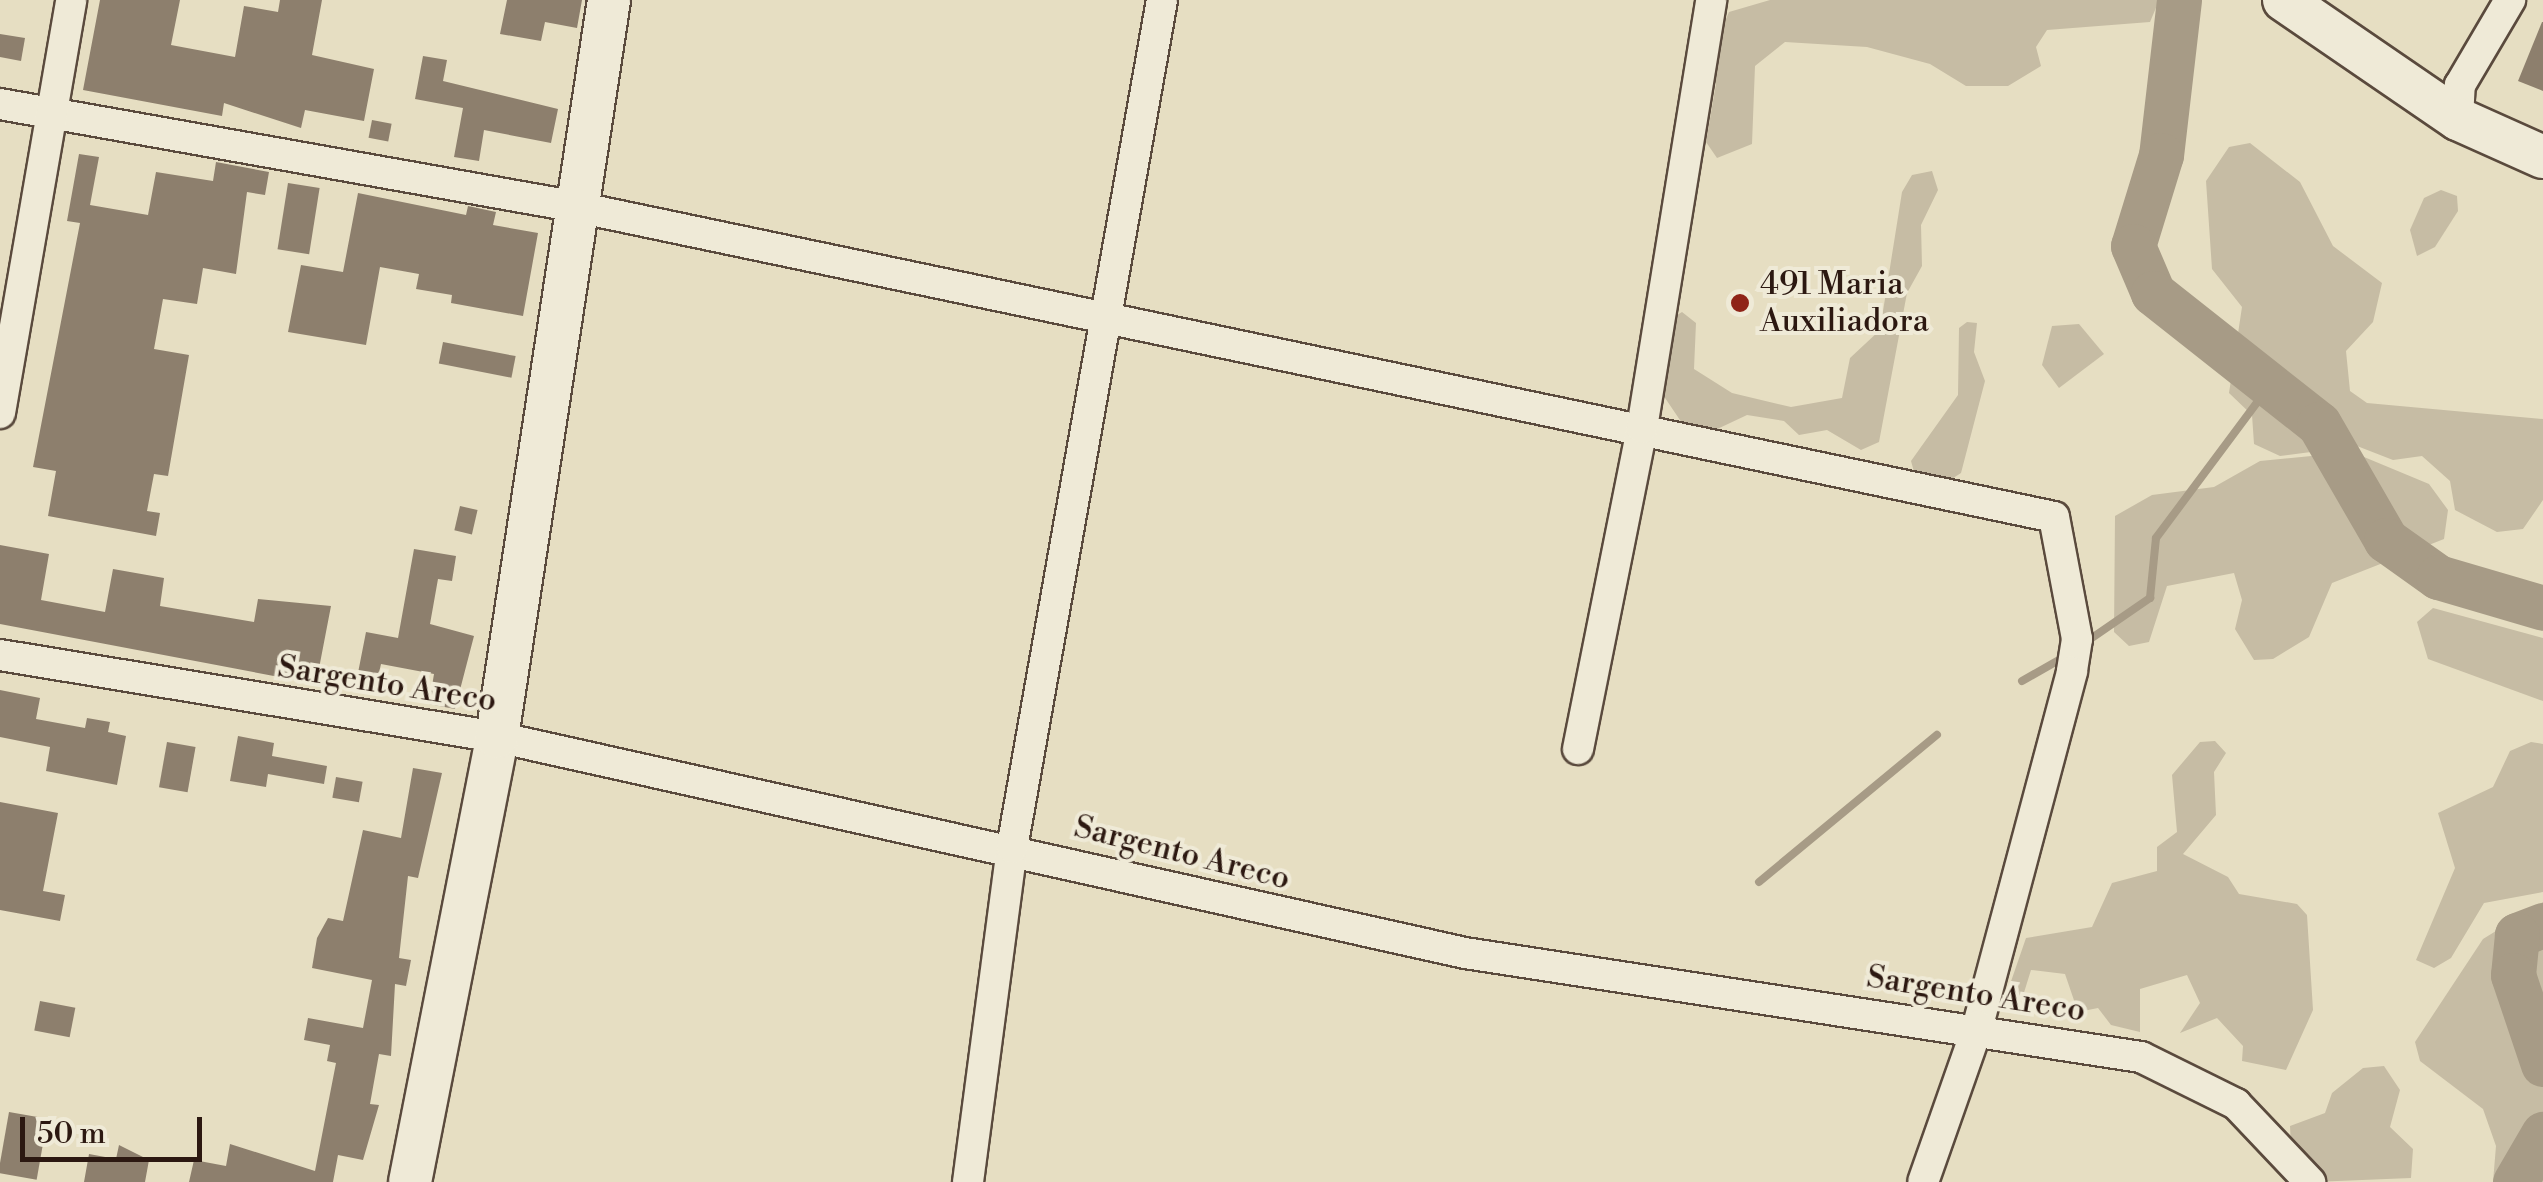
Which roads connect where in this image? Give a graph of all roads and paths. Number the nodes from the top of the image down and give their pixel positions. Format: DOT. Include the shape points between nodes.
graph roads {
  1 [pos="71,0"];
  2 [pos="608,0"];
  3 [pos="1162,0"];
  4 [pos="1710,0"];
  5 [pos="2284,0"];
  6 [pos="2510,0"];
  7 [pos="0,104"];
  8 [pos="53,113"];
  9 [pos="2458,119"];
  10 [pos="2543,157"];
  11 [pos="572,206"];
  12 [pos="1111,316"];
  13 [pos="0,413"];
  14 [pos="1642,428"];
  15 [pos="0,655"];
  16 [pos="497,737"];
  17 [pos="1578,749"];
  18 [pos="1012,848"];
  19 [pos="1978,1026"];
  20 [pos="410,1182"];
  21 [pos="968,1182"];
  22 [pos="1923,1182"];
  23 [pos="2310,1182"];
  1 -- 8 [label="street"];
  2 -- 11 [label="street"];
  3 -- 12 [label="street"];
  4 -- 14 [label="street"];
  5 -- 9 [label="street"];
  6 -- 9 [label="street" via="2460,85"];
  7 -- 8 [label="street"];
  8 -- 11 [label="street"];
  8 -- 13 [label="street"];
  9 -- 10 [label="street"];
  11 -- 12 [label="street"];
  11 -- 16 [label="street"];
  12 -- 14 [label="street"];
  12 -- 18 [label="street"];
  14 -- 17 [label="street"];
  14 -- 19 [label="street" via="2054,517 2077,639"];
  15 -- 16 [label="street, Sargento Areco"];
  16 -- 18 [label="street, Sargento Areco"];
  16 -- 20 [label="street"];
  18 -- 19 [label="street, Sargento Areco" via="1465,953"];
  18 -- 21 [label="street"];
  19 -- 22 [label="street"];
  19 -- 23 [label="street, Sargento Areco" via="2166,1063 2236,1104"];
}
